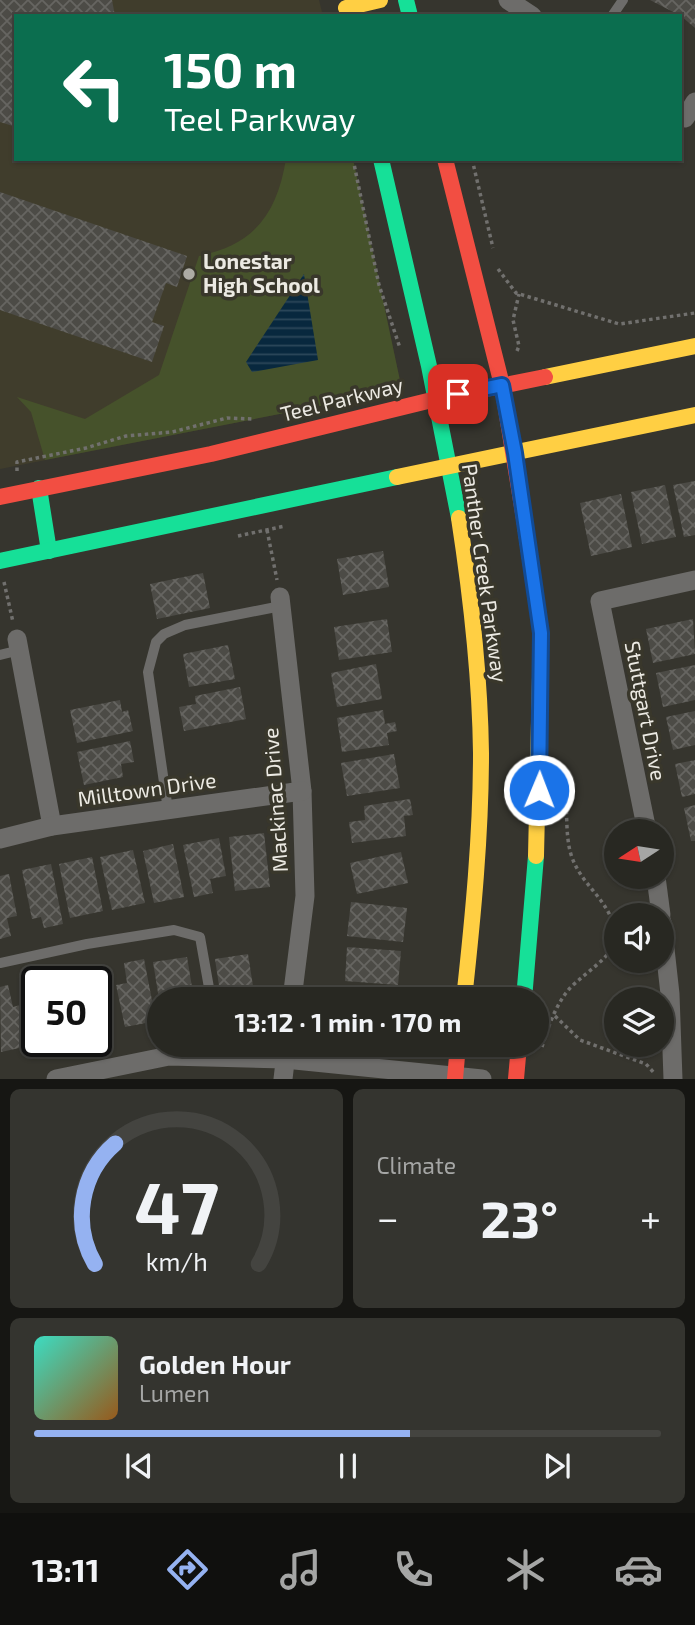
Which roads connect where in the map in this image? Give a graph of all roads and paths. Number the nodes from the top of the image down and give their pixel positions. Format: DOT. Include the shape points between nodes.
graph roads {
  1 [pos="380,0"];
  2 [pos="508,0"];
  3 [pos="346,8"];
  4 [pos="529,14"];
  5 [pos="353,161"];
  6 [pos="381,161"];
  7 [pos="446,161"];
  8 [pos="472,161"];
  9 [pos="493,252"];
  10 [pos="495,264"];
  11 [pos="519,294"];
  12 [pos="695,313"];
  13 [pos="695,346"];
  14 [pos="402,352"];
  15 [pos="515,356"];
  16 [pos="502,385"];
  17 [pos="436,399"];
  18 [pos="695,415"];
  19 [pos="263,419"];
  20 [pos="515,453"];
  21 [pos="449,467"];
  22 [pos="9,475"];
  23 [pos="39,488"];
  24 [pos="0,497"];
  25 [pos="267,530"];
  26 [pos="49,551"];
  27 [pos="1,569"];
  28 [pos="695,580"];
  29 [pos="281,601"];
  30 [pos="18,644"];
  31 [pos="0,655"];
  32 [pos="562,764"];
  33 [pos="302,791"];
  34 [pos="168,810"];
  35 [pos="644,819"];
  36 [pos="52,826"];
  37 [pos="0,839"];
  38 [pos="605,903"];
  39 [pos="604,961"];
  40 [pos="0,963"];
  41 [pos="668,973"];
  42 [pos="209,987"];
  43 [pos="294,987"];
  44 [pos="465,987"];
  45 [pos="525,987"];
  46 [pos="555,1016"];
  47 [pos="549,1031"];
  48 [pos="164,1057"];
  49 [pos="257,1057"];
  50 [pos="457,1057"];
  51 [pos="518,1057"];
  52 [pos="285,1061"];
  53 [pos="665,1077"];
  54 [pos="455,1078"];
  55 [pos="56,1079"];
  56 [pos="482,1079"];
  57 [pos="516,1079"];
  1 -- 3 [label="main road"];
  2 -- 4 [label="street"];
  5 -- 14 [label="path" via="379,285"];
  6 -- 17 [label="main road, Panther Creek Parkway"];
  7 -- 16 [label="main road, Panther Creek Parkway"];
  8 -- 9 [label="path"];
  10 -- 11 [label="path"];
  11 -- 12 [label="path" via="619,324"];
  11 -- 15 [label="path" via="513,320 519,346"];
  13 -- 16 [label="main road, Teel Parkway"];
  16 -- 17 [label="main road, Teel Parkway"];
  16 -- 20 [label="main road, Panther Creek Parkway"];
  17 -- 21 [label="main road, Panther Creek Parkway"];
  17 -- 23 [label="main road, Teel Parkway" via="211,454"];
  18 -- 20 [label="main road"];
  19 -- 22 [label="path" via="227,418 172,432 126,436 17,462 17,473"];
  20 -- 21 [label="main road"];
  20 -- 45 [label="main road, Panther Creek Parkway" via="541,633 539,816"];
  21 -- 26 [label="main road"];
  21 -- 44 [label="main road, Panther Creek Parkway" via="470,602 480,716 481,801"];
  23 -- 24 [label="main road, Teel Parkway"];
  23 -- 26 [label="main road"];
  25 -- 29 [label="path"];
  26 -- 27 [label="main road"];
  27 -- 30 [label="path"];
  28 -- 35 [label="street, Stuttgart Drive" via="600,601"];
  29 -- 33 [label="street, Mackinac Drive"];
  29 -- 34 [label="lane" via="185,625 156,642 148,672"];
  30 -- 31 [label="lane"];
  30 -- 36 [label="street"];
  32 -- 38 [label="path" via="570,851 586,884"];
  33 -- 34 [label="street, Milltown Drive"];
  33 -- 43 [label="street, Mackinac Drive" via="305,896"];
  34 -- 36 [label="street, Milltown Drive"];
  36 -- 37 [label="street, Milltown Drive"];
  39 -- 46 [label="path" via="571,987"];
  40 -- 42 [label="lane" via="174,930 200,937"];
  41 -- 53 [label="street"];
  46 -- 47 [label="path"];
  46 -- 53 [label="path" via="580,1040"];
  48 -- 55 [label="street"];
  49 -- 52 [label="street"];
  50 -- 54 [label="main road"];
  51 -- 57 [label="main road"];
  52 -- 54 [label="street"];
  54 -- 56 [label="street"];
}
